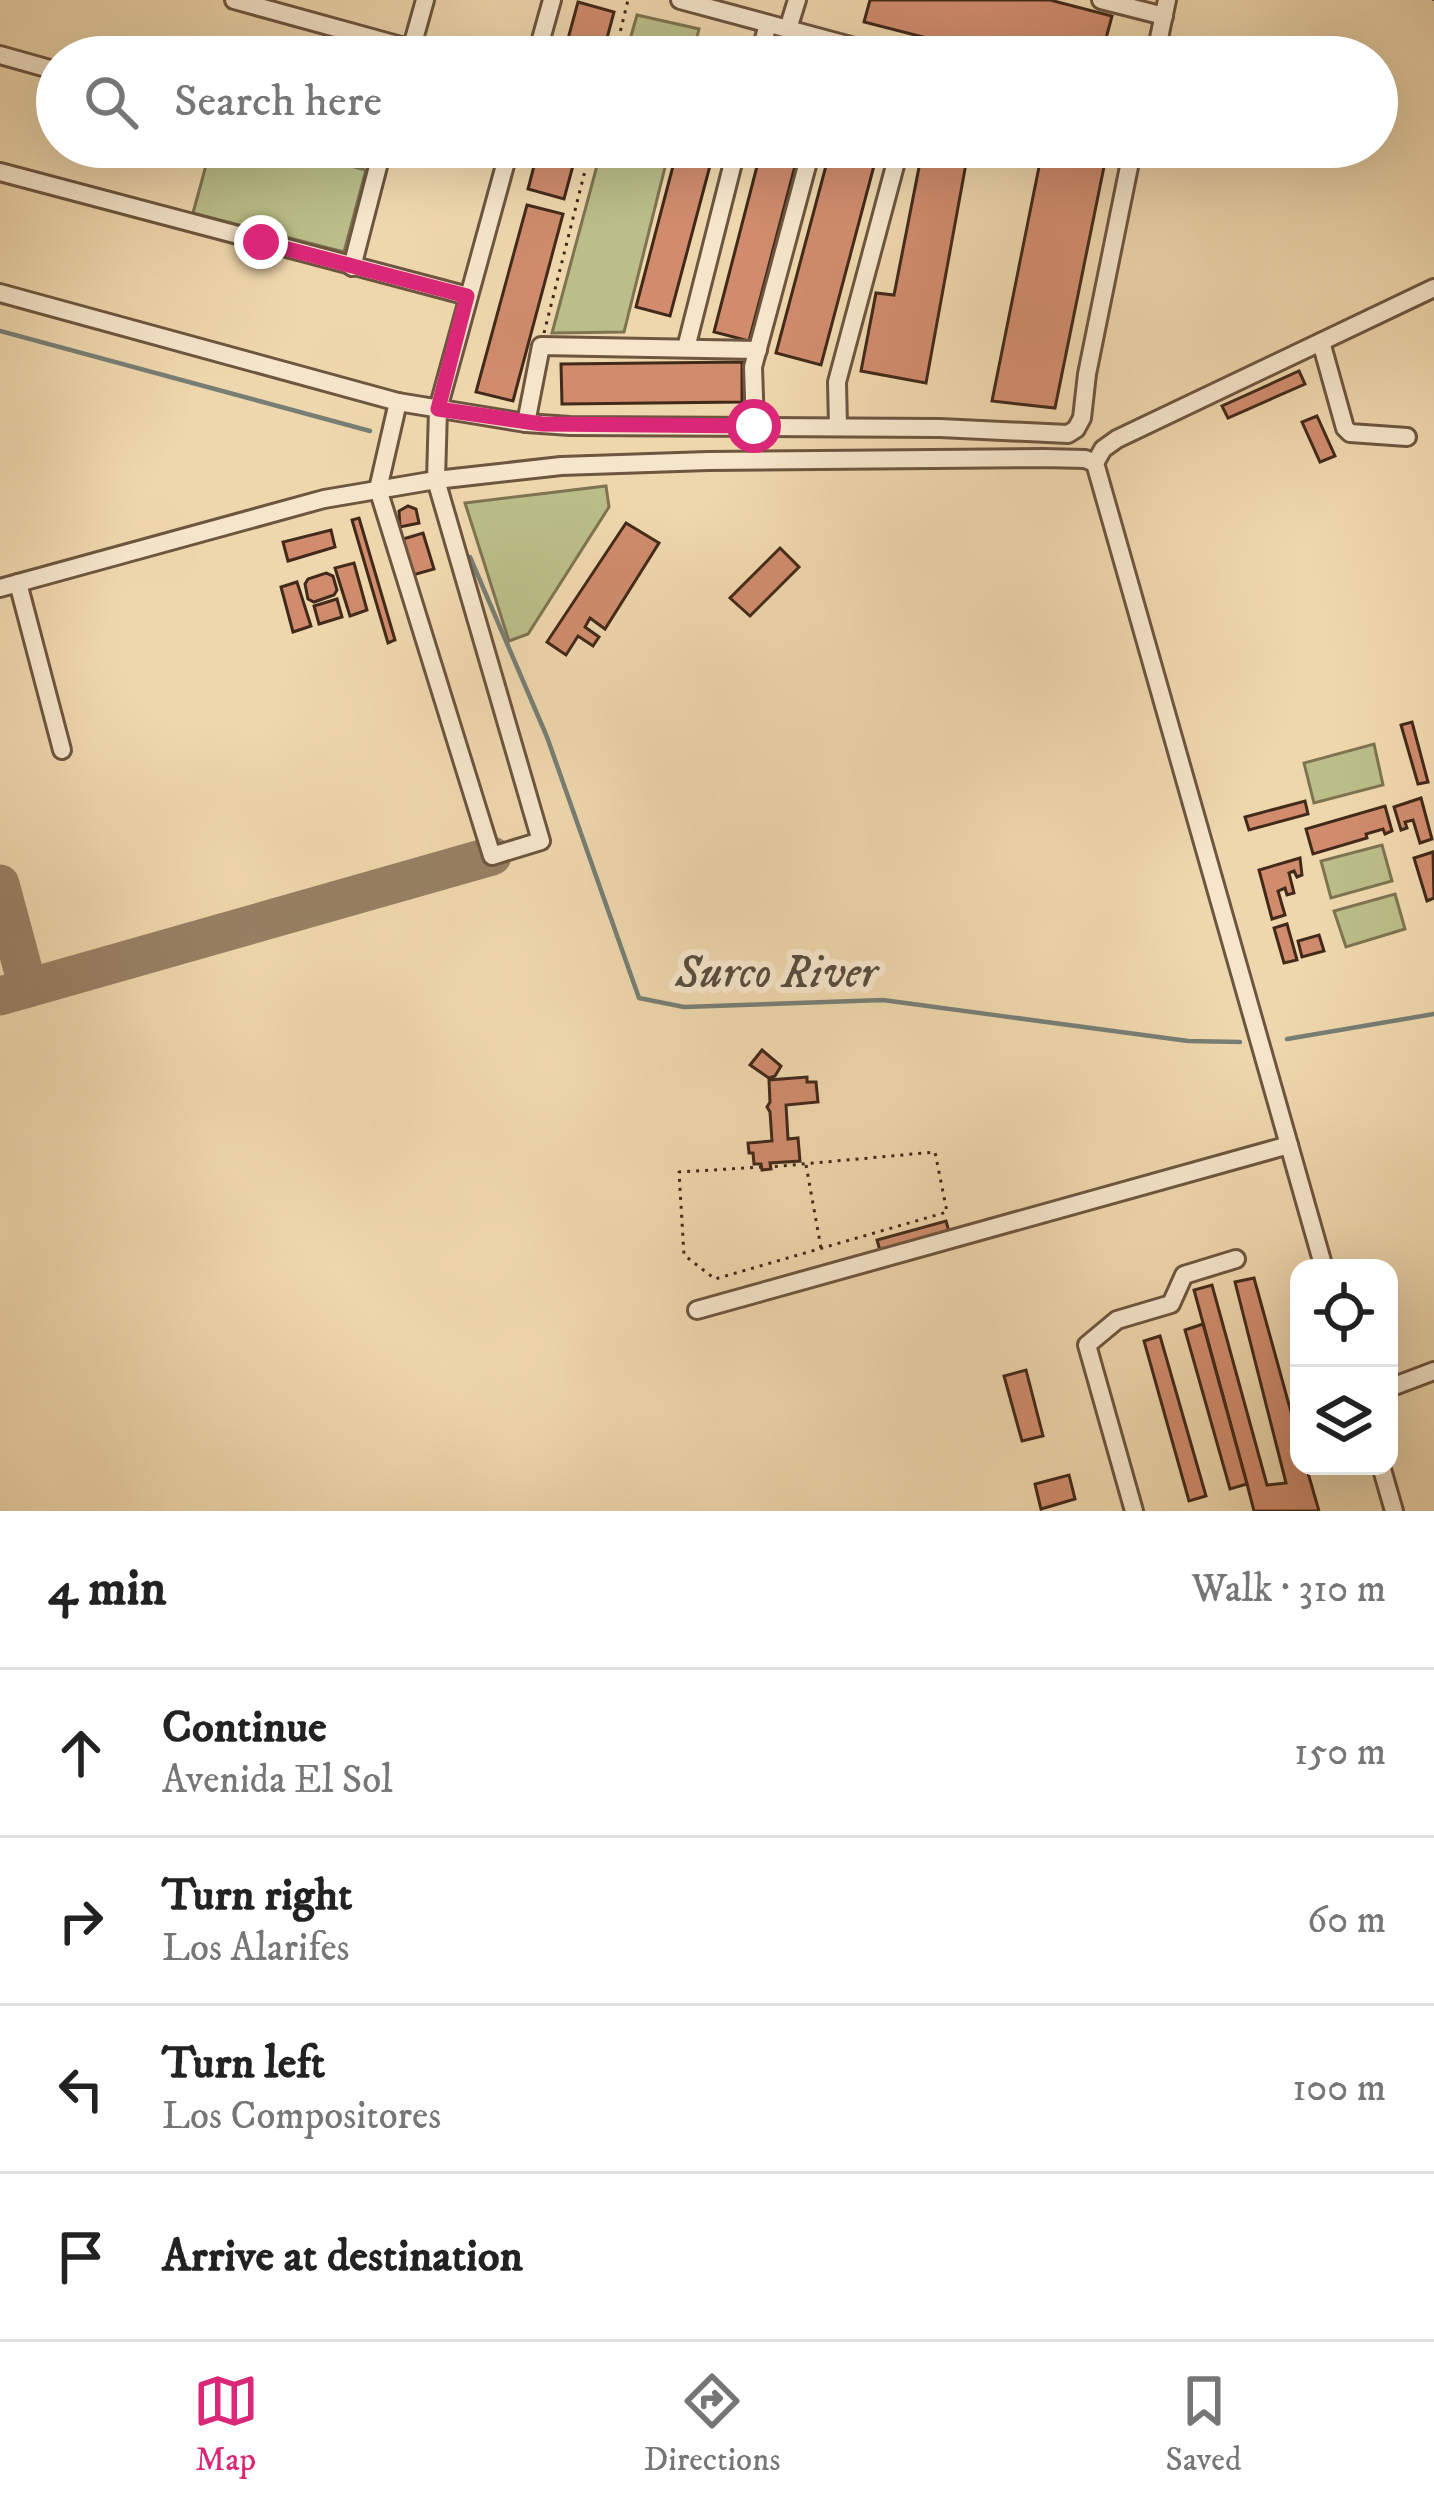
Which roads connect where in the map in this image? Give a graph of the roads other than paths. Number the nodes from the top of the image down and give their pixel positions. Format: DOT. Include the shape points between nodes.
graph roads {
  1 [pos="234,0"];
  2 [pos="425,0"];
  3 [pos="552,0"];
  4 [pos="680,0"];
  5 [pos="797,0"];
  6 [pos="1101,0"];
  7 [pos="1165,8"];
  8 [pos="768,24"];
  9 [pos="788,29"];
  10 [pos="354,36"];
  11 [pos="415,36"];
  12 [pos="542,36"];
  13 [pos="765,36"];
  14 [pos="805,36"];
  15 [pos="0,55"];
  16 [pos="36,64"];
  17 [pos="378,168"];
  18 [pos="504,168"];
  19 [pos="731,168"];
  20 [pos="806,168"];
  21 [pos="895,168"];
  22 [pos="1129,168"];
  23 [pos="0,172"];
  24 [pos="352,267"];
  25 [pos="1434,288"];
  26 [pos="0,293"];
  27 [pos="467,296"];
  28 [pos="1322,342"];
  29 [pos="686,348"];
  30 [pos="758,350"];
  31 [pos="398,402"];
  32 [pos="438,409"];
  33 [pos="526,422"];
  34 [pos="754,426"];
  35 [pos="838,426"];
  36 [pos="1407,437"];
  37 [pos="1095,463"];
  38 [pos="436,480"];
  39 [pos="378,490"];
  40 [pos="9,586"];
  41 [pos="62,751"];
  42 [pos="1289,1145"];
  43 [pos="1236,1259"];
  44 [pos="1321,1259"];
  45 [pos="697,1310"];
  46 [pos="1434,1371"];
  47 [pos="1398,1385"];
  48 [pos="1384,1475"];
  49 [pos="1134,1511"];
  50 [pos="1394,1511"];
  1 -- 10 [label="street"];
  2 -- 11 [label="street"];
  3 -- 12 [label="street"];
  4 -- 8 [label="street"];
  5 -- 9 [label="street"];
  6 -- 7 [label="street"];
  8 -- 9 [label="street"];
  8 -- 13 [label="street"];
  9 -- 14 [label="street"];
  15 -- 16 [label="street"];
  17 -- 24 [label="street"];
  18 -- 27 [label="street"];
  19 -- 29 [label="street"];
  20 -- 30 [label="street"];
  21 -- 35 [label="street" via="837,382"];
  22 -- 35 [label="street" via="1076,429"];
  23 -- 24 [label="street"];
  24 -- 27 [label="street"];
  25 -- 28 [label="street"];
  26 -- 31 [label="street"];
  27 -- 32 [label="street"];
  28 -- 36 [label="street" via="1345,428"];
  28 -- 37 [label="street" via="1118,440"];
  29 -- 30 [label="street"];
  29 -- 33 [label="street" via="541,346"];
  30 -- 34 [label="street"];
  31 -- 32 [label="street"];
  31 -- 39 [label="street"];
  32 -- 33 [label="street"];
  32 -- 38 [label="street"];
  33 -- 34 [label="street"];
  34 -- 35 [label="street"];
  37 -- 38 [label="street" via="708,460"];
  37 -- 42 [label="street"];
  38 -- 39 [label="street"];
  38 -- 39 [label="street" via="541,841 492,856"];
  39 -- 40 [label="street"];
  40 -- 41 [label="street"];
  42 -- 44 [label="street"];
  42 -- 45 [label="street"];
  43 -- 49 [label="street" via="1184,1275 1171,1304 1118,1320 1088,1345"];
  46 -- 47 [label="street"];
  48 -- 50 [label="street"];
}
